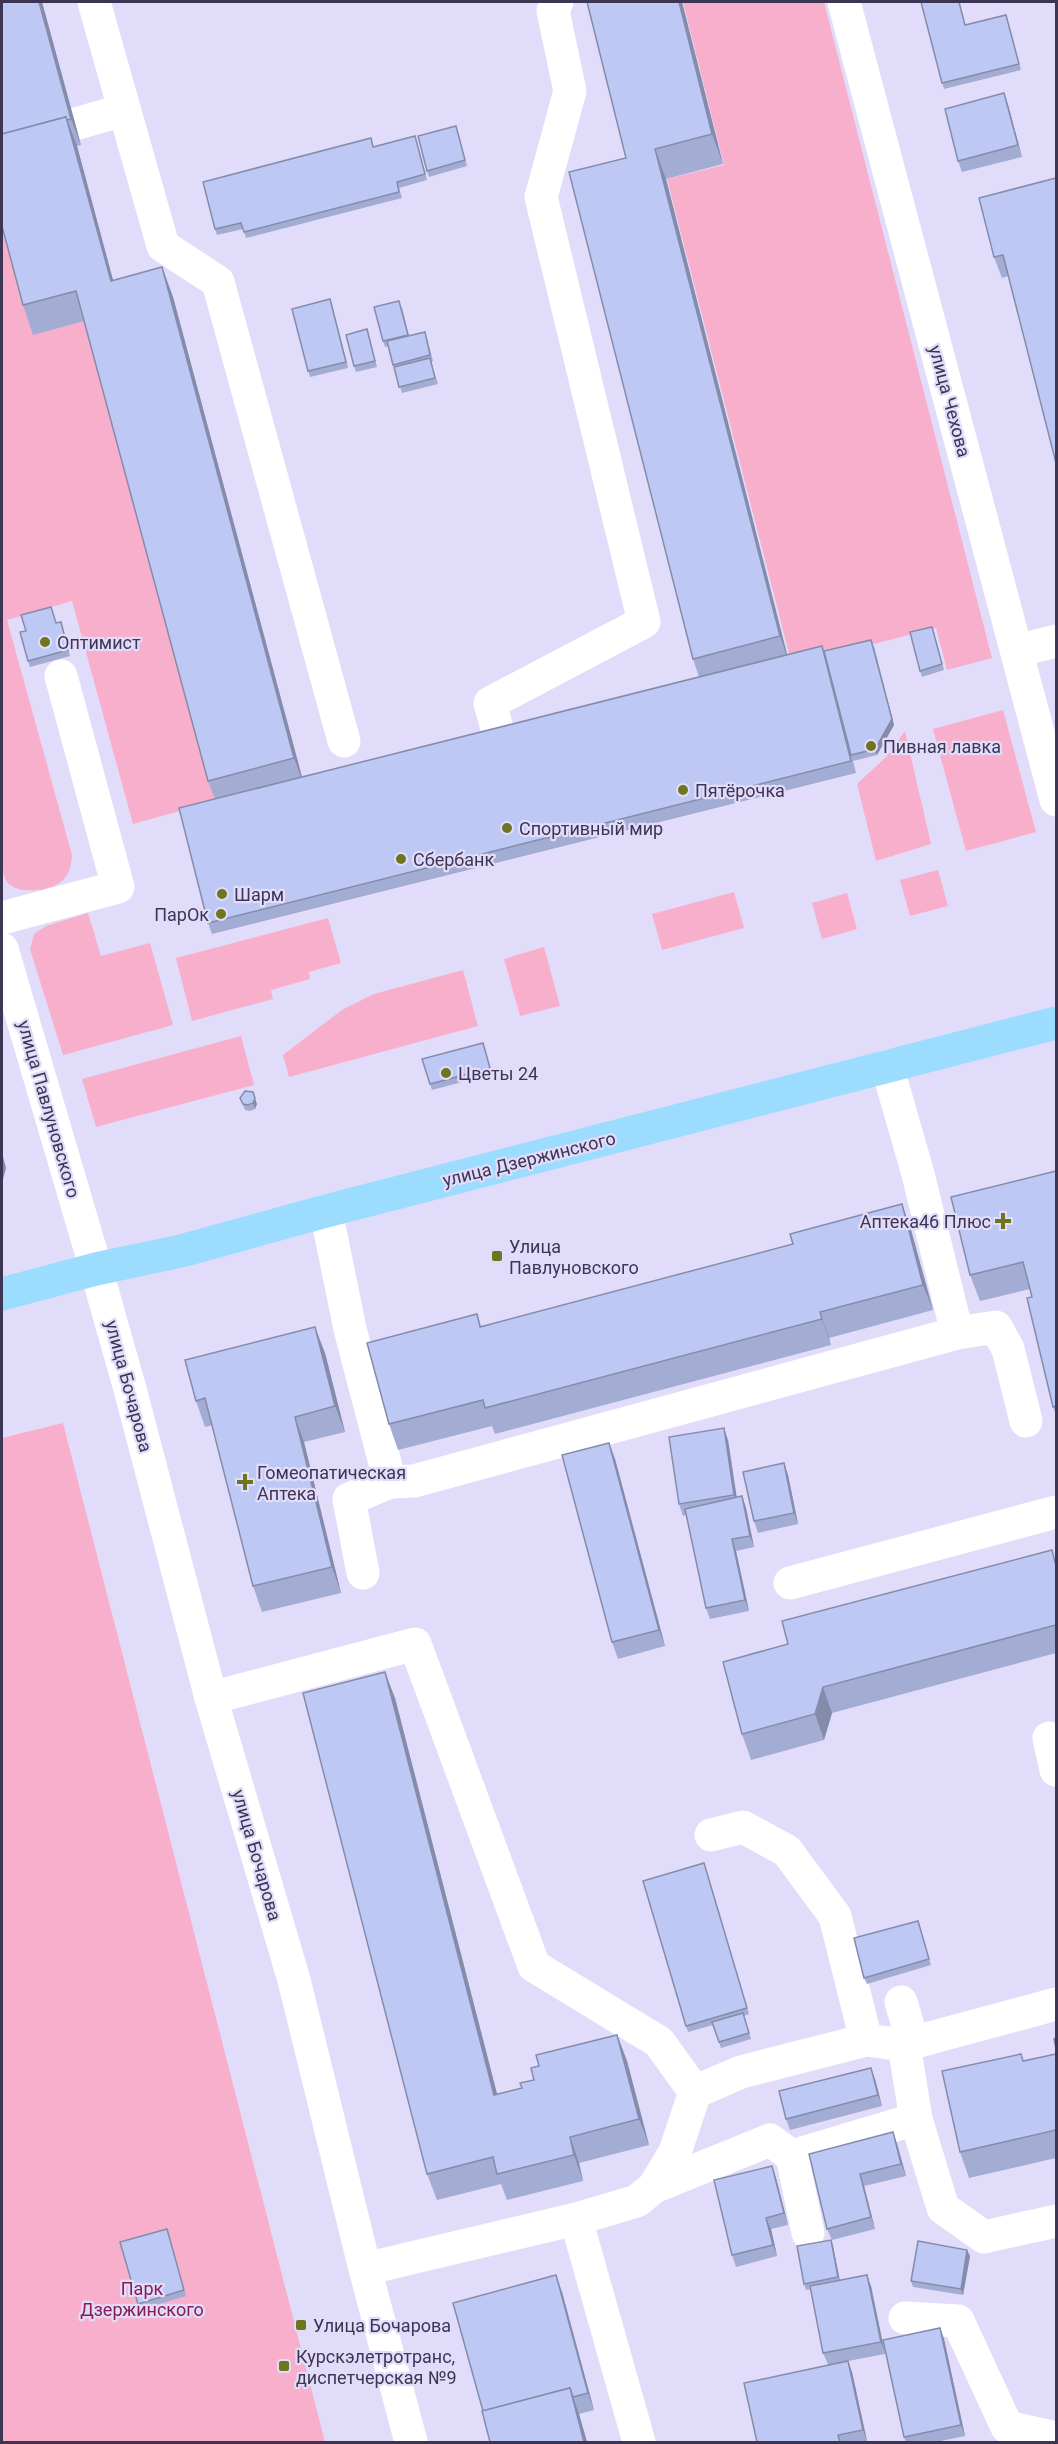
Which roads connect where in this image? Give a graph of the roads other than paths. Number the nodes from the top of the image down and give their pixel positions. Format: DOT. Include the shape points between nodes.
graph roads {
  1 [pos="94,2"];
  2 [pos="557,2"];
  3 [pos="844,2"];
  4 [pos="124,110"];
  5 [pos="75,123"];
  6 [pos="1056,641"];
  7 [pos="1017,651"];
  8 [pos="61,676"];
  9 [pos="500,739"];
  10 [pos="344,741"];
  11 [pos="1056,800"];
  12 [pos="2,918"];
  13 [pos="3,960"];
  14 [pos="1056,1023"];
  15 [pos="887,1066"];
  16 [pos="326,1211"];
  17 [pos="96,1269"];
  18 [pos="2,1294"];
  19 [pos="957,1333"];
  20 [pos="1026,1421"];
  21 [pos="390,1482"];
  22 [pos="1056,1512"];
  23 [pos="363,1573"];
  24 [pos="789,1583"];
  25 [pos="212,1698"];
  26 [pos="1049,1738"];
  27 [pos="1056,1770"];
  28 [pos="711,1835"];
  29 [pos="901,2002"];
  30 [pos="1056,2004"];
  31 [pos="866,2040"];
  32 [pos="908,2044"];
  33 [pos="695,2092"];
  34 [pos="916,2119"];
  35 [pos="792,2156"];
  36 [pos="654,2187"];
  37 [pos="576,2219"];
  38 [pos="1056,2221"];
  39 [pos="807,2233"];
  40 [pos="365,2269"];
  41 [pos="905,2318"];
  42 [pos="1056,2438"];
  43 [pos="411,2442"];
  44 [pos="639,2442"];
  1 -- 4 [label="street"];
  2 -- 9 [label="street" via="553,11 570,91 541,197 644,622 490,703"];
  3 -- 7 [label="street, улица Чехова"];
  4 -- 5 [label="street"];
  4 -- 10 [label="street" via="163,246 218,282"];
  6 -- 7 [label="street"];
  7 -- 11 [label="street, улица Чехова"];
  8 -- 12 [label="street" via="118,887"];
  13 -- 17 [label="street, улица Павлуновского"];
  14 -- 15 [label="main road, улица Дзержинского"];
  15 -- 16 [label="main road, улица Дзержинского"];
  15 -- 19 [label="street"];
  16 -- 17 [label="main road, улица Дзержинского" via="181,1251"];
  16 -- 21 [label="street" via="350,1329"];
  17 -- 18 [label="main road, улица Дзержинского"];
  17 -- 25 [label="street, улица Бочарова"];
  19 -- 20 [label="street" via="996,1327 1008,1349"];
  19 -- 21 [label="street" via="414,1481"];
  21 -- 23 [label="street" via="348,1499"];
  22 -- 24 [label="street"];
  25 -- 33 [label="street" via="415,1644 534,1966 659,2042"];
  25 -- 40 [label="street, улица Бочарова" via="294,1980"];
  26 -- 27 [label="street"];
  28 -- 31 [label="street" via="743,1827 787,1851 835,1916"];
  29 -- 32 [label="street"];
  30 -- 32 [label="street"];
  31 -- 32 [label="street"];
  31 -- 33 [label="street" via="741,2072"];
  32 -- 34 [label="street"];
  33 -- 36 [label="street" via="675,2152"];
  34 -- 35 [label="street"];
  34 -- 38 [label="street" via="943,2208 984,2237"];
  35 -- 36 [label="street" via="770,2140"];
  35 -- 39 [label="street"];
  36 -- 37 [label="street" via="637,2200"];
  37 -- 40 [label="street"];
  37 -- 44 [label="street"];
  40 -- 43 [label="street, улица Бочарова"];
  41 -- 42 [label="street" via="958,2321 1007,2427"];
}
